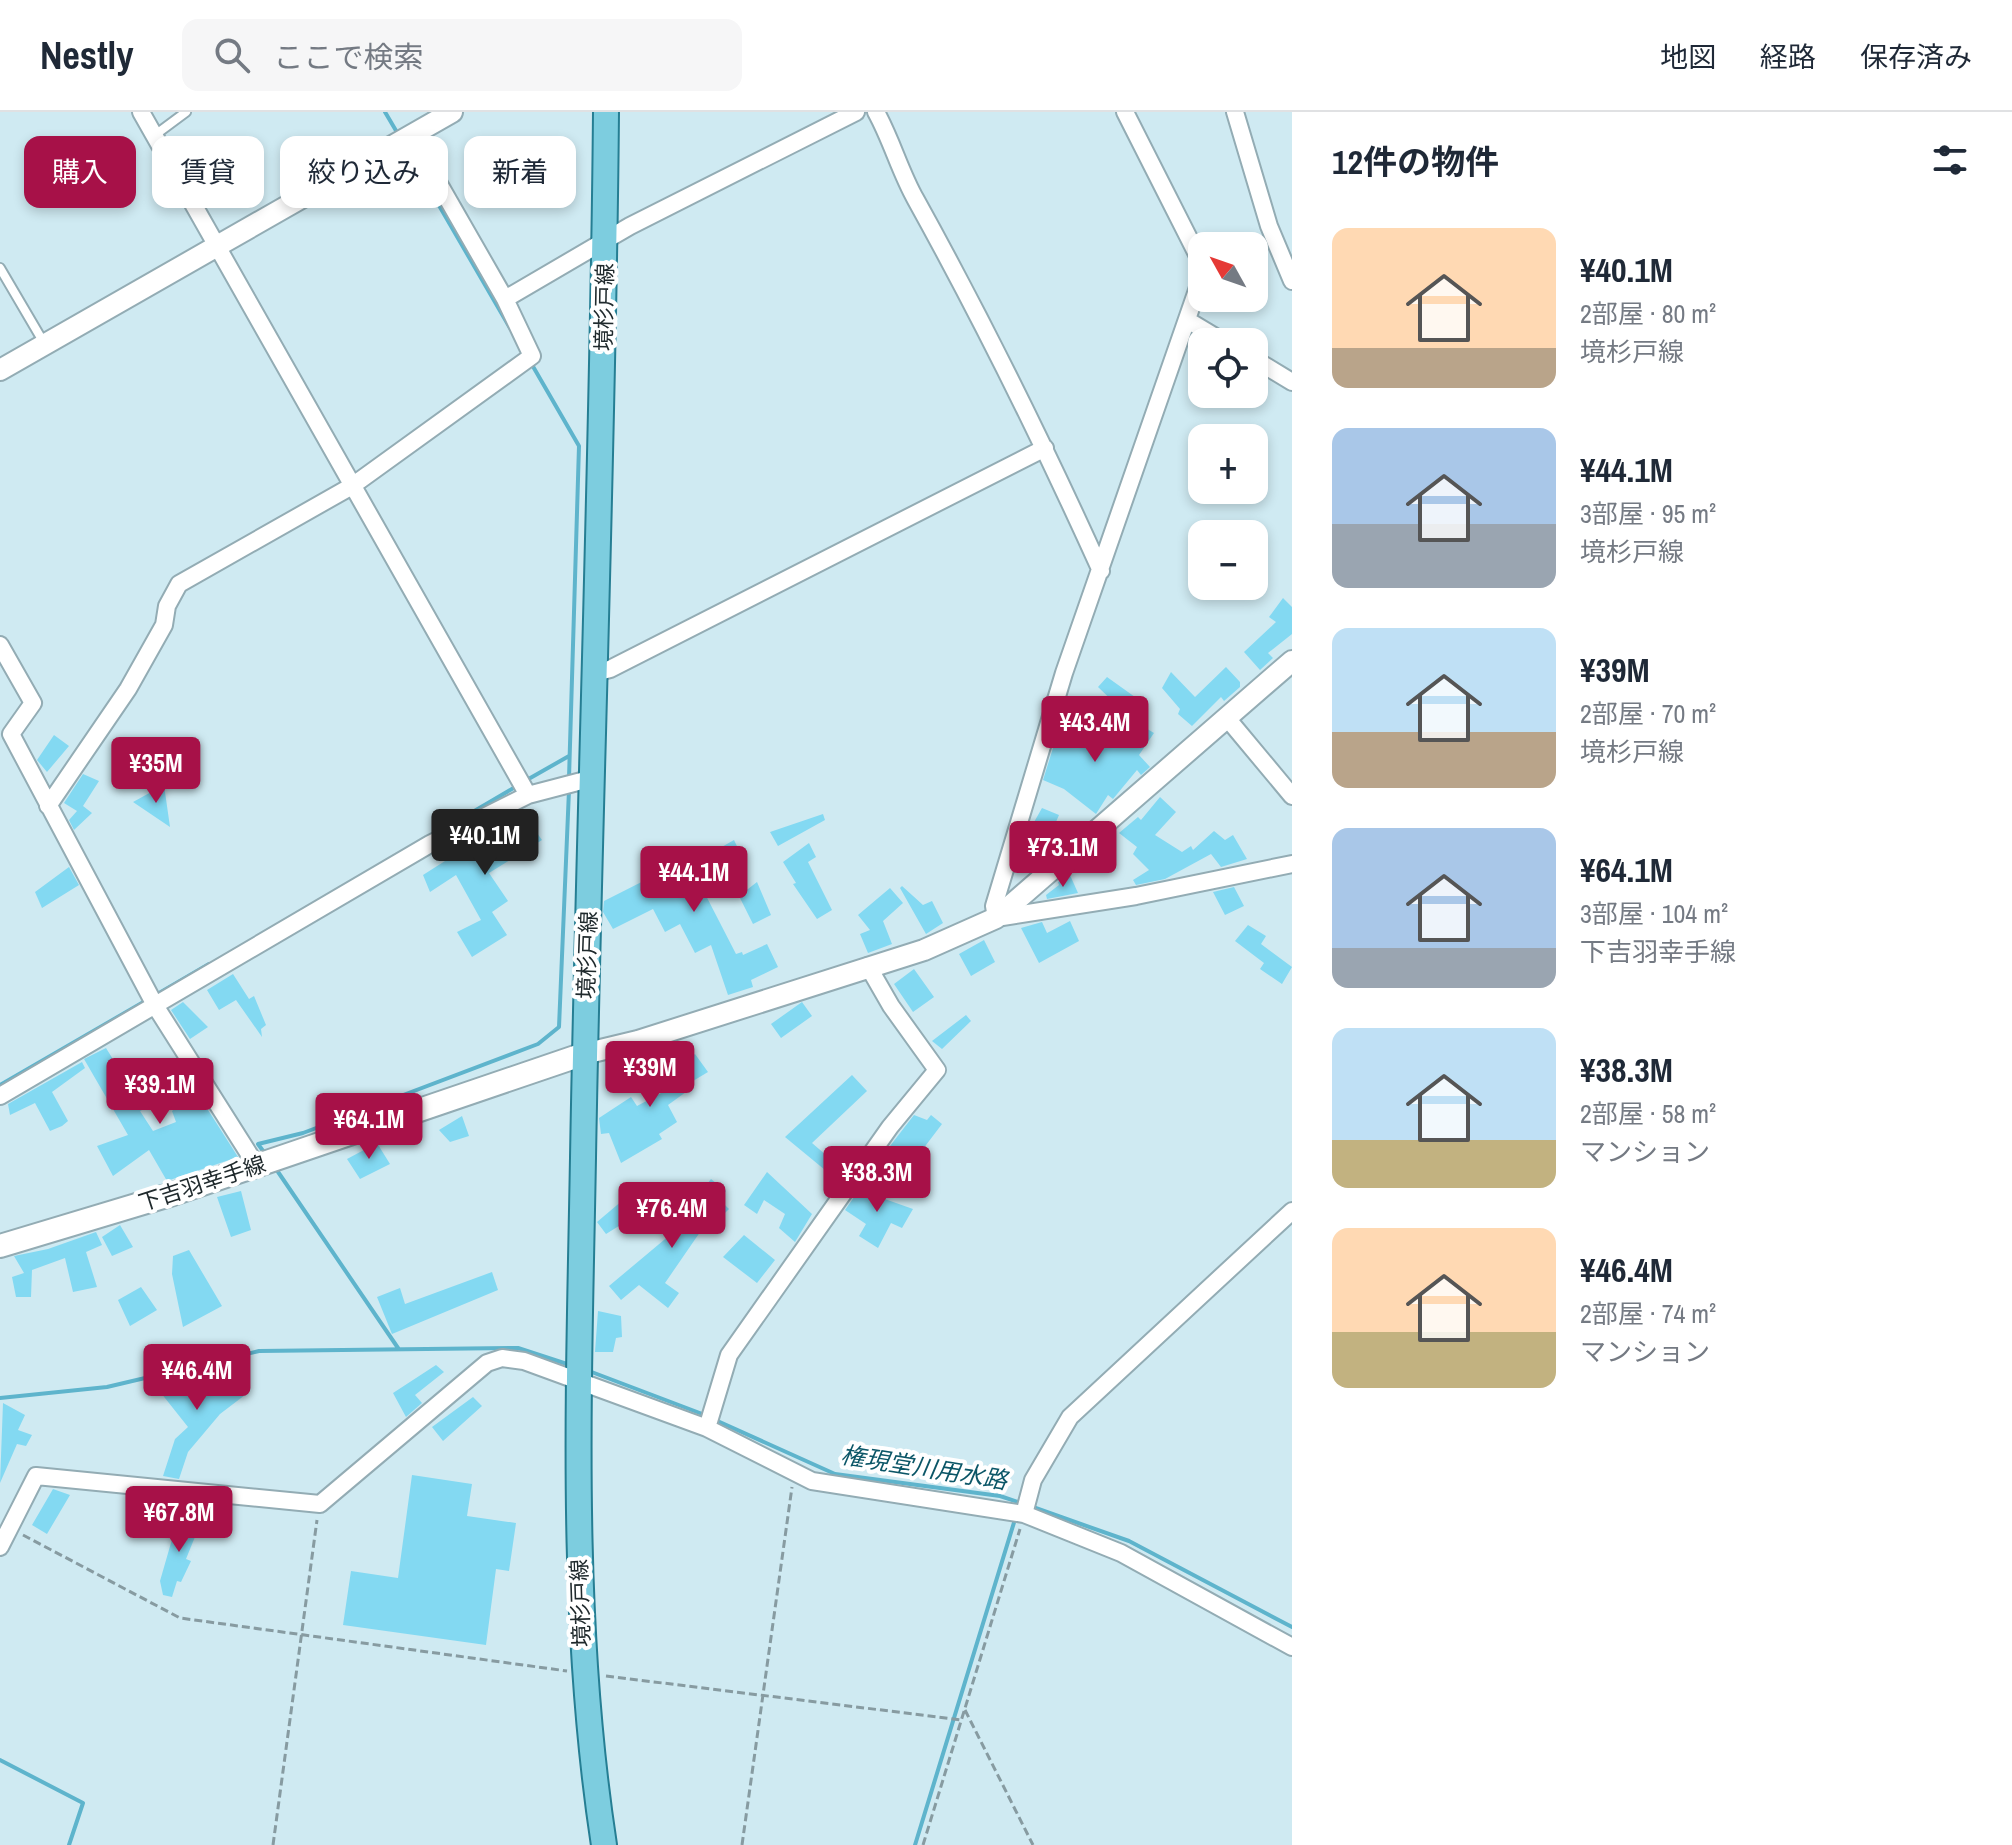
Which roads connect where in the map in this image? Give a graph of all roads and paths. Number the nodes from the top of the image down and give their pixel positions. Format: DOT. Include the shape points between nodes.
graph roads {
  1 [pos="141,112"];
  2 [pos="186,112"];
  3 [pos="452,112"];
  4 [pos="606,112"];
  5 [pos="856,112"];
  6 [pos="876,112"];
  7 [pos="1125,112"];
  8 [pos="1235,112"];
  9 [pos="154,135"];
  10 [pos="411,135"];
  11 [pos="1188,236"];
  12 [pos="605,242"];
  13 [pos="218,245"];
  14 [pos="0,268"];
  15 [pos="1292,281"];
  16 [pos="505,299"];
  17 [pos="1192,312"];
  18 [pos="1189,321"];
  19 [pos="1201,328"];
  20 [pos="45,344"];
  21 [pos="1268,367"];
  22 [pos="0,370"];
  23 [pos="1292,382"];
  24 [pos="1045,448"];
  25 [pos="352,486"];
  26 [pos="1101,571"];
  27 [pos="0,645"];
  28 [pos="1292,661"];
  29 [pos="595,673"];
  30 [pos="1227,718"];
  31 [pos="593,778"];
  32 [pos="528,795"];
  33 [pos="1292,796"];
  34 [pos="48,806"];
  35 [pos="1292,864"];
  36 [pos="996,918"];
  37 [pos="868,966"];
  38 [pos="156,1007"];
  39 [pos="584,1054"];
  40 [pos="0,1096"];
  41 [pos="256,1165"];
  42 [pos="1292,1211"];
  43 [pos="0,1246"];
  44 [pos="579,1381"];
  45 [pos="707,1428"];
  46 [pos="794,1472"];
  47 [pos="320,1504"];
  48 [pos="1024,1514"];
  49 [pos="4,1525"];
  50 [pos="0,1547"];
  51 [pos="302,1633"];
  52 [pos="1292,1647"];
  53 [pos="583,1673"];
  54 [pos="763,1696"];
  55 [pos="965,1710"];
  56 [pos="962,1720"];
  57 [pos="273,1845"];
  58 [pos="604,1845"];
  59 [pos="742,1845"];
  60 [pos="923,1845"];
  61 [pos="1033,1845"];
  1 -- 9 [label="street"];
  2 -- 9 [label="lane"];
  3 -- 10 [label="street"];
  4 -- 12 [label="main road, 境杉戸線"];
  5 -- 12 [label="street"];
  6 -- 24 [label="street"];
  7 -- 11 [label="street"];
  8 -- 15 [label="street" via="1269,226"];
  9 -- 13 [label="street"];
  10 -- 13 [label="street"];
  10 -- 16 [label="street"];
  12 -- 16 [label="street"];
  12 -- 29 [label="main road, 境杉戸線"];
  13 -- 20 [label="street"];
  13 -- 25 [label="street"];
  14 -- 20 [label="lane"];
  16 -- 25 [label="street" via="532,356"];
  17 -- 18 [label="street"];
  18 -- 19 [label="street"];
  18 -- 26 [label="street"];
  20 -- 22 [label="street"];
  21 -- 23 [label="street"];
  24 -- 26 [label="street"];
  24 -- 29 [label="street"];
  25 -- 32 [label="street"];
  25 -- 34 [label="street" via="179,584 164,625 128,689"];
  26 -- 36 [label="street" via="1015,828 996,893"];
  27 -- 34 [label="street" via="33,703 11,734"];
  28 -- 30 [label="street"];
  29 -- 31 [label="main road, 境杉戸線"];
  30 -- 33 [label="street"];
  30 -- 36 [label="street"];
  31 -- 32 [label="street"];
  31 -- 39 [label="main road, 境杉戸線"];
  32 -- 38 [label="street" via="430,844"];
  34 -- 38 [label="street"];
  35 -- 36 [label="street"];
  36 -- 37 [label="street" via="924,950"];
  37 -- 39 [label="street"];
  37 -- 45 [label="street" via="937,1070 890,1127 729,1355"];
  38 -- 40 [label="street"];
  38 -- 41 [label="street"];
  39 -- 41 [label="main road, 下吉羽幸手線"];
  39 -- 44 [label="main road, 境杉戸線"];
  41 -- 43 [label="main road, 下吉羽幸手線"];
  42 -- 48 [label="street" via="1070,1417 1033,1480"];
  44 -- 45 [label="street"];
  44 -- 47 [label="street" via="524,1361 502,1358 487,1363"];
  44 -- 53 [label="main road, 境杉戸線"];
  45 -- 46 [label="street"];
  46 -- 48 [label="street" via="812,1481"];
  46 -- 54 [label="path"];
  47 -- 49 [label="street" via="36,1476"];
  47 -- 51 [label="path"];
  48 -- 52 [label="street" via="1121,1553"];
  48 -- 55 [label="path"];
  49 -- 50 [label="street"];
  49 -- 51 [label="path" via="168,1615"];
  51 -- 53 [label="path"];
  51 -- 57 [label="path"];
  53 -- 54 [label="path"];
  53 -- 58 [label="main road, 境杉戸線"];
  54 -- 56 [label="path"];
  54 -- 59 [label="path"];
  55 -- 56 [label="path"];
  55 -- 61 [label="path"];
  56 -- 60 [label="path"];
}
